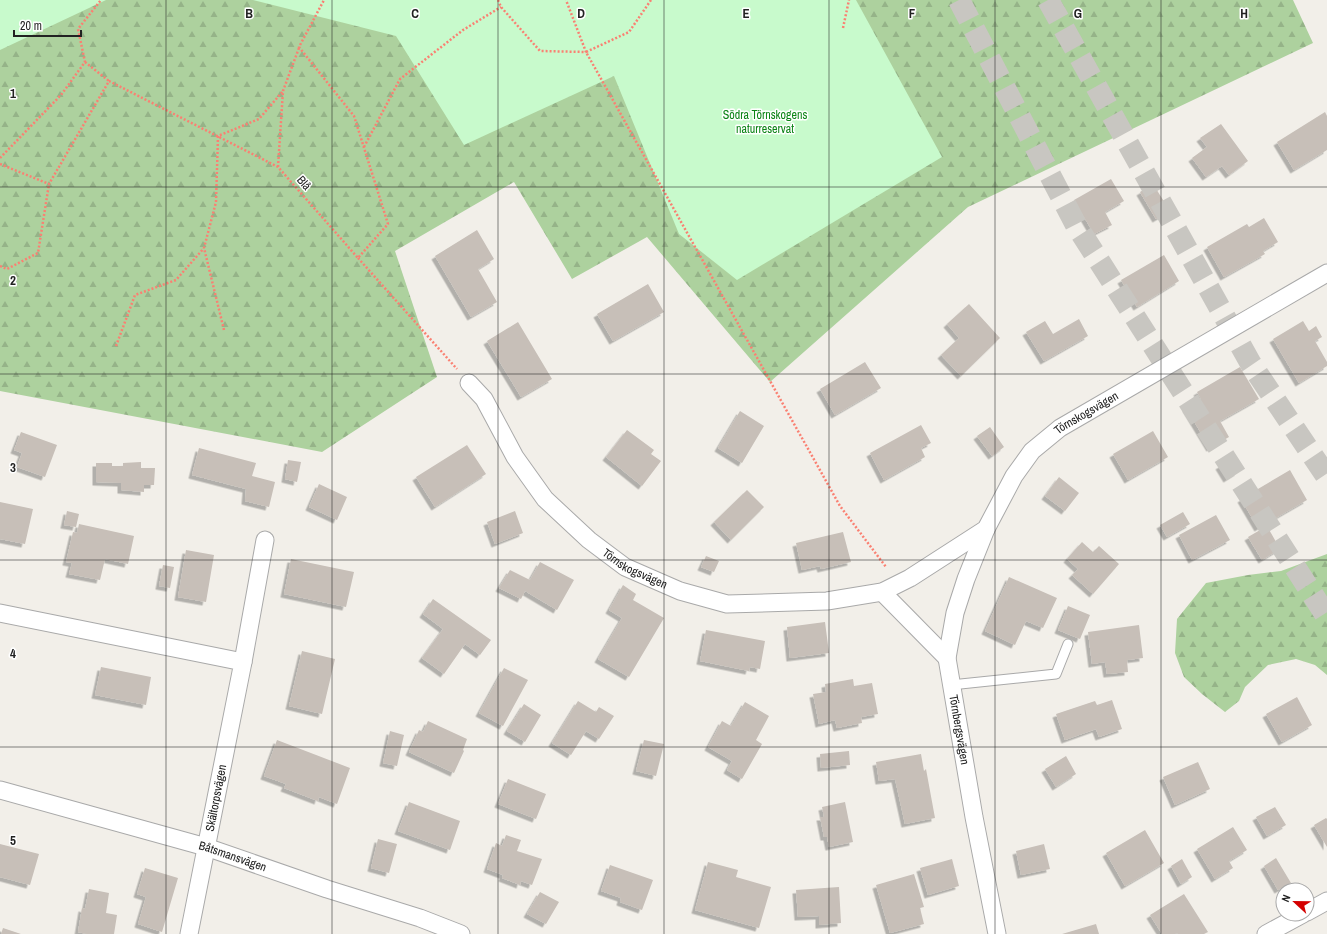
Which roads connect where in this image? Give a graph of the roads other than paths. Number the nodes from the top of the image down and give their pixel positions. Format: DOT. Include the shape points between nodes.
graph roads {
  1 [pos="1327,273"];
  2 [pos="470,383"];
  3 [pos="986,529"];
  4 [pos="265,540"];
  5 [pos="882,592"];
  6 [pos="0,613"];
  7 [pos="1068,644"];
  8 [pos="947,658"];
  9 [pos="243,662"];
  10 [pos="951,685"];
  11 [pos="0,790"];
  12 [pos="206,847"];
  13 [pos="1327,901"];
  14 [pos="1315,908"];
  15 [pos="1288,922"];
  16 [pos="189,934"];
  17 [pos="461,934"];
  18 [pos="997,934"];
  19 [pos="1266,934"];
  1 -- 3 [label="street, Törnskogsvägen" via="1060,428 1032,452 1014,476"];
  2 -- 5 [label="street, Törnskogsvägen" via="484,399 515,457 545,499 589,540 625,567 680,590 727,604 827,601"];
  3 -- 5 [label="street, Törnskogsvägen" via="910,578"];
  3 -- 8 [label="street, Törnbergsvägen" via="955,613"];
  4 -- 9 [label="street, Skältorpsvägen"];
  5 -- 8 [label="street"];
  6 -- 9 [label="street"];
  7 -- 10 [label="lane" via="1056,674"];
  8 -- 10 [label="street, Törnbergsvägen"];
  9 -- 12 [label="street, Skältorpsvägen"];
  10 -- 18 [label="street, Törnbergsvägen"];
  11 -- 12 [label="street, Båtsmansvägen"];
  12 -- 16 [label="street, Skältorpsvägen"];
  12 -- 17 [label="street, Båtsmansvägen"];
  13 -- 14 [label="street"];
  15 -- 19 [label="street"];
}
